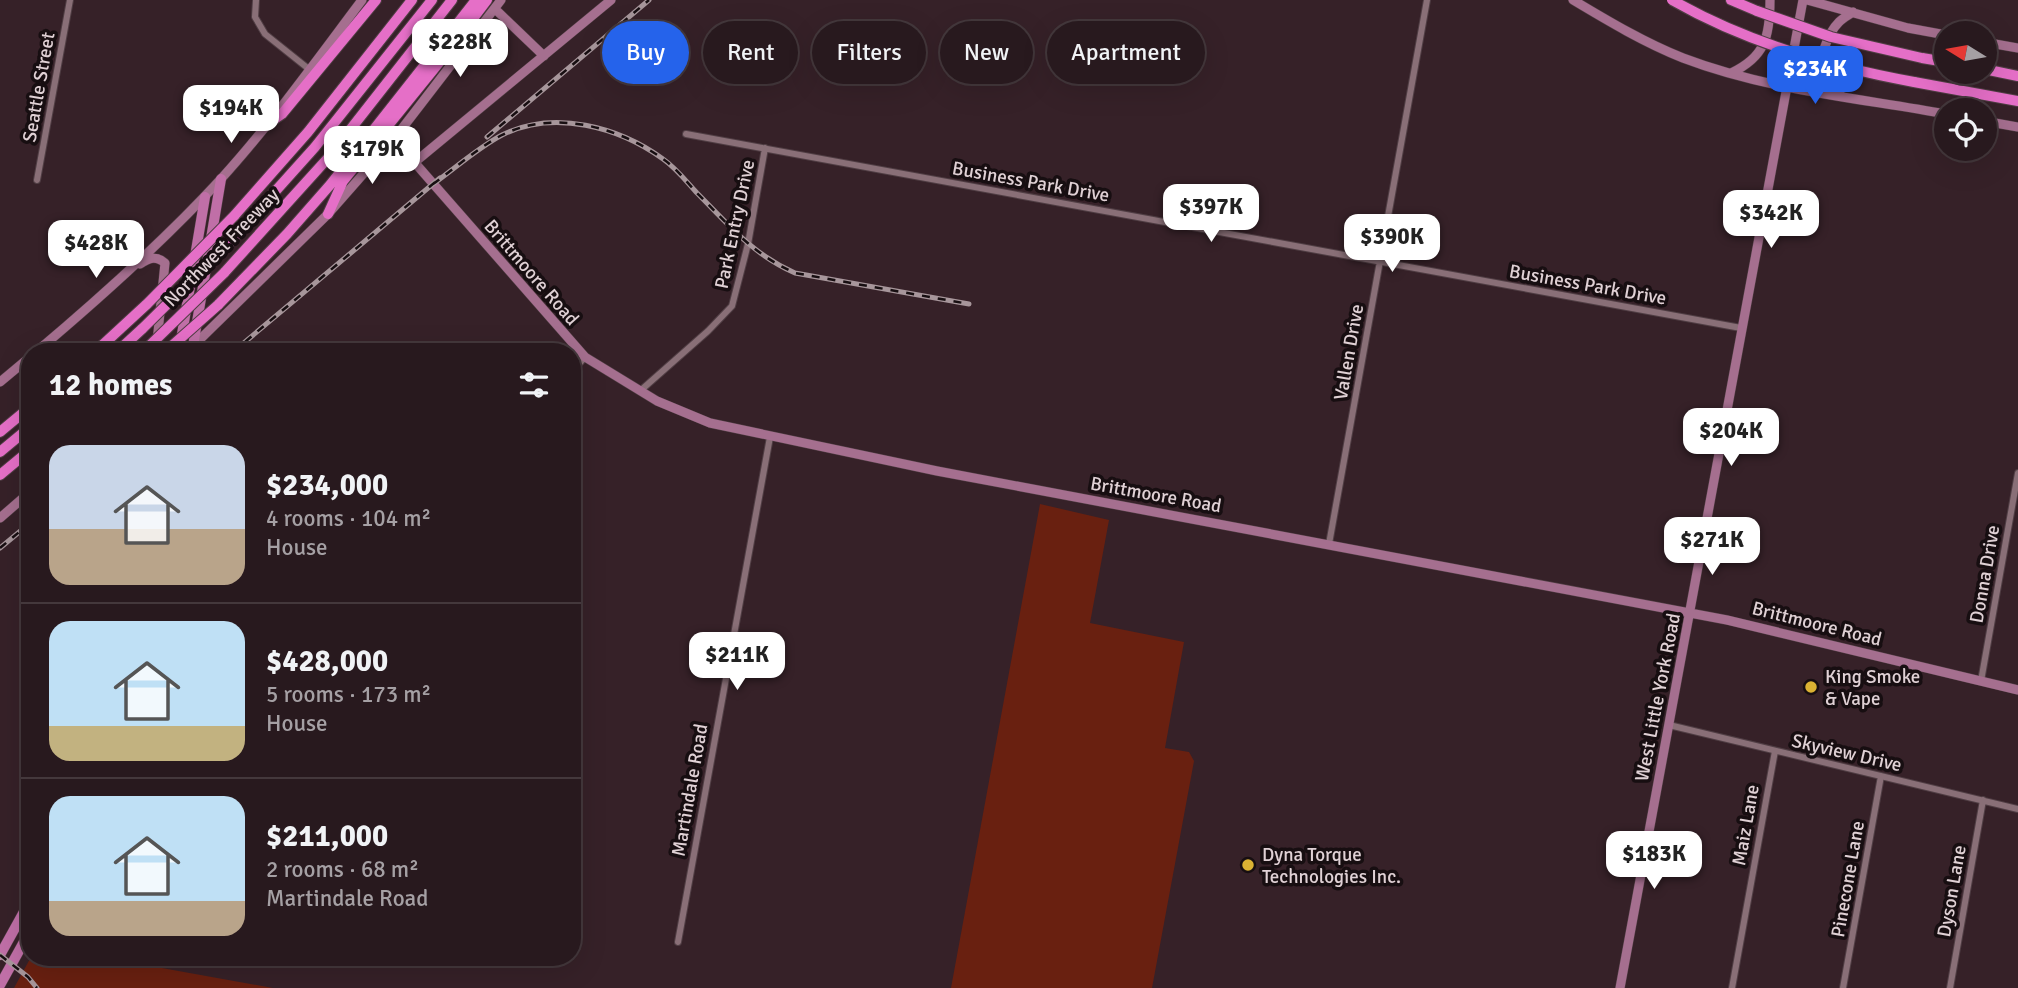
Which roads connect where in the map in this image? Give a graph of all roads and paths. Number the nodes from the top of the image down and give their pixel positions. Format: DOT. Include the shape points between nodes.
graph roads {
  1 [pos="70,0"];
  2 [pos="256,0"];
  3 [pos="362,0"];
  4 [pos="376,0"];
  5 [pos="412,0"];
  6 [pos="432,0"];
  7 [pos="452,0"];
  8 [pos="476,0"];
  9 [pos="501,0"];
  10 [pos="611,0"];
  11 [pos="1427,0"];
  12 [pos="1573,0"];
  13 [pos="1672,0"];
  14 [pos="1731,0"];
  15 [pos="1770,0"];
  16 [pos="1805,0"];
  17 [pos="491,4"];
  18 [pos="1853,12"];
  19 [pos="1934,33"];
  20 [pos="1997,44"];
  21 [pos="2018,48"];
  22 [pos="544,56"];
  23 [pos="1934,60"];
  24 [pos="310,71"];
  25 [pos="1997,72"];
  26 [pos="1731,73"];
  27 [pos="2018,76"];
  28 [pos="1787,87"];
  29 [pos="1848,96"];
  30 [pos="2018,101"];
  31 [pos="1934,112"];
  32 [pos="269,123"];
  33 [pos="1997,123"];
  34 [pos="2018,127"];
  35 [pos="686,134"];
  36 [pos="394,139"];
  37 [pos="765,148"];
  38 [pos="415,162"];
  39 [pos="221,179"];
  40 [pos="37,180"];
  41 [pos="205,197"];
  42 [pos="328,214"];
  43 [pos="1381,262"];
  44 [pos="130,270"];
  45 [pos="1741,328"];
  46 [pos="46,343"];
  47 [pos="105,343"];
  48 [pos="127,343"];
  49 [pos="152,343"];
  50 [pos="157,343"];
  51 [pos="175,343"];
  52 [pos="181,343"];
  53 [pos="192,343"];
  54 [pos="198,343"];
  55 [pos="573,343"];
  56 [pos="581,352"];
  57 [pos="585,357"];
  58 [pos="581,362"];
  59 [pos="21,364"];
  60 [pos="0,382"];
  61 [pos="640,391"];
  62 [pos="21,414"];
  63 [pos="0,432"];
  64 [pos="21,434"];
  65 [pos="770,437"];
  66 [pos="0,452"];
  67 [pos="21,458"];
  68 [pos="2018,473"];
  69 [pos="0,475"];
  70 [pos="21,500"];
  71 [pos="0,518"];
  72 [pos="1329,544"];
  73 [pos="1690,612"];
  74 [pos="1981,681"];
  75 [pos="2018,690"];
  76 [pos="1669,725"];
  77 [pos="1775,751"];
  78 [pos="1881,776"];
  79 [pos="1983,800"];
  80 [pos="2018,809"];
  81 [pos="21,917"];
  82 [pos="678,942"];
  83 [pos="21,947"];
  84 [pos="0,955"];
  85 [pos="0,985"];
  86 [pos="1620,988"];
  87 [pos="1732,988"];
  88 [pos="1843,988"];
  89 [pos="1950,988"];
  1 -- 40 [label="street, Seattle Street"];
  2 -- 24 [label="street" via="256,17 265,34"];
  3 -- 24 [label="main road"];
  4 -- 32 [label="highway" via="282,114"];
  5 -- 47 [label="highway, Northwest Freeway, bridge" via="308,132 234,216"];
  6 -- 48 [label="highway, bridge" via="315,147 229,243"];
  7 -- 49 [label="highway, Northwest Freeway, bridge" via="328,158 224,273"];
  8 -- 51 [label="highway, bridge" via="330,185 218,305"];
  9 -- 17 [label="main road"];
  10 -- 22 [label="main road"];
  11 -- 43 [label="street, Vallen Drive"];
  12 -- 26 [label="main road" via="1681,57"];
  13 -- 30 [label="highway, bridge" via="1780,47 1846,68"];
  14 -- 23 [label="highway, bridge" via="1831,37"];
  15 -- 26 [label="main road" via="1767,34 1760,51 1754,61"];
  16 -- 18 [label="main road"];
  16 -- 28 [label="main road, West Little York Road"];
  17 -- 22 [label="main road"];
  17 -- 36 [label="main road"];
  17 -- 42 [label="highway" via="343,181"];
  18 -- 19 [label="main road"];
  18 -- 29 [label="main road" via="1839,22 1827,41 1822,65 1827,83"];
  20 -- 21 [label="main road"];
  22 -- 38 [label="main road"];
  24 -- 32 [label="main road"];
  25 -- 27 [label="highway"];
  26 -- 28 [label="main road"];
  28 -- 29 [label="main road"];
  28 -- 45 [label="main road, West Little York Road"];
  29 -- 31 [label="main road"];
  32 -- 39 [label="main road"];
  33 -- 34 [label="main road"];
  35 -- 37 [label="street, Business Park Drive"];
  36 -- 38 [label="main road, Brittmoore Road"];
  36 -- 42 [label="main road"];
  37 -- 43 [label="street, Business Park Drive"];
  37 -- 61 [label="street, Park Entry Drive" via="733,306"];
  38 -- 55 [label="main road, Brittmoore Road"];
  39 -- 41 [label="main road"];
  39 -- 53 [label="main road"];
  41 -- 44 [label="main road"];
  41 -- 52 [label="main road"];
  42 -- 54 [label="main road"];
  43 -- 45 [label="street, Business Park Drive"];
  43 -- 72 [label="street, Vallen Drive"];
  44 -- 46 [label="main road"];
  44 -- 50 [label="main road" via="149,258 165,263"];
  45 -- 73 [label="main road, West Little York Road"];
  56 -- 57 [label="main road, Brittmoore Road"];
  57 -- 58 [label="street"];
  57 -- 61 [label="main road, Brittmoore Road"];
  59 -- 60 [label="main road"];
  61 -- 65 [label="main road, Brittmoore Road" via="710,423"];
  62 -- 63 [label="highway"];
  64 -- 66 [label="highway"];
  65 -- 72 [label="main road, Brittmoore Road"];
  65 -- 82 [label="street, Martindale Road"];
  67 -- 69 [label="highway"];
  68 -- 74 [label="street, Donna Drive"];
  70 -- 71 [label="main road"];
  72 -- 73 [label="main road, Brittmoore Road"];
  73 -- 74 [label="main road, Brittmoore Road"];
  73 -- 76 [label="main road, West Little York Road"];
  74 -- 75 [label="main road, Brittmoore Road"];
  76 -- 77 [label="street, Skyview Drive"];
  76 -- 86 [label="main road, West Little York Road"];
  77 -- 78 [label="street, Skyview Drive"];
  77 -- 87 [label="street, Maiz Lane"];
  78 -- 79 [label="street, Skyview Drive"];
  78 -- 88 [label="street, Pinecone Lane"];
  79 -- 80 [label="street, Skyview Drive"];
  79 -- 89 [label="street, Dyson Lane"];
  81 -- 84 [label="main road"];
  83 -- 85 [label="main road"];
}
